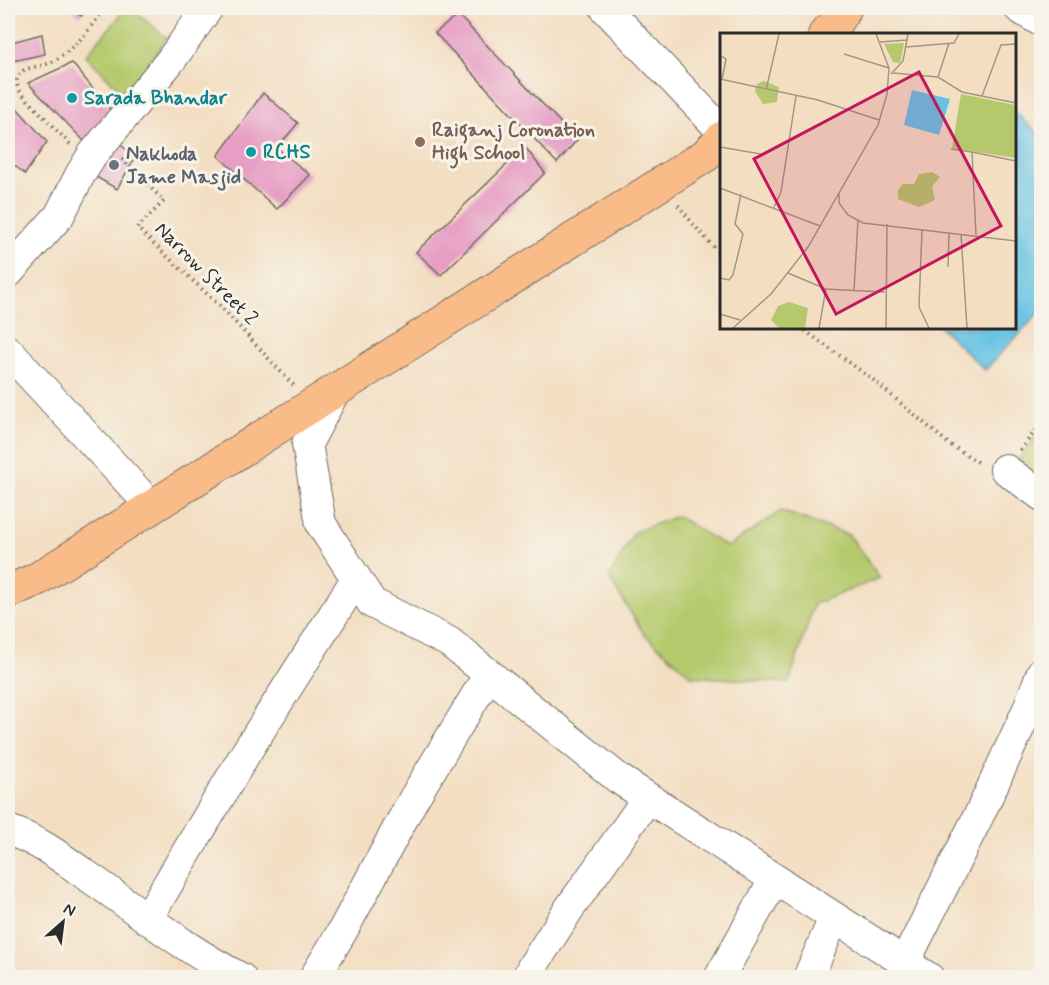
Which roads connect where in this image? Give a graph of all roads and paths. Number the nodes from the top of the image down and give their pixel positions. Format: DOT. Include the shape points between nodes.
graph roads {
  1 [pos="105,8"];
  2 [pos="208,8"];
  3 [pos="605,8"];
  4 [pos="845,8"];
  5 [pos="1019,8"];
  6 [pos="1041,22"];
  7 [pos="826,33"];
  8 [pos="720,129"];
  9 [pos="720,140"];
  10 [pos="95,153"];
  11 [pos="662,183"];
  12 [pos="720,254"];
  13 [pos="8,273"];
  14 [pos="801,328"];
  15 [pos="8,351"];
  16 [pos="322,398"];
  17 [pos="1041,423"];
  18 [pos="1005,470"];
  19 [pos="1041,496"];
  20 [pos="152,507"];
  21 [pos="356,579"];
  22 [pos="8,592"];
  23 [pos="1041,672"];
  24 [pos="489,674"];
  25 [pos="647,799"];
  26 [pos="8,831"];
  27 [pos="8,842"];
  28 [pos="774,880"];
  29 [pos="834,918"];
  30 [pos="147,919"];
  31 [pos="917,970"];
  32 [pos="241,978"];
  33 [pos="314,978"];
  34 [pos="527,978"];
  35 [pos="719,978"];
  36 [pos="808,978"];
  1 -- 10 [label="path" via="63,56 48,65 24,70 17,81 22,94"];
  2 -- 10 [label="street"];
  3 -- 8 [label="street"];
  4 -- 7 [label="main road"];
  5 -- 6 [label="street"];
  9 -- 11 [label="main road" via="706,155"];
  10 -- 13 [label="street" via="59,216"];
  10 -- 16 [label="path, Narrow Street 2" via="126,161 164,201 137,228 223,309 303,396"];
  11 -- 12 [label="path"];
  11 -- 16 [label="main road"];
  14 -- 18 [label="path" via="871,378 949,444 989,468"];
  15 -- 20 [label="street"];
  16 -- 20 [label="main road"];
  16 -- 21 [label="street" via="307,444 321,524"];
  17 -- 18 [label="path"];
  18 -- 19 [label="street"];
  20 -- 22 [label="main road" via="37,579"];
  21 -- 24 [label="street" via="372,603 449,642"];
  21 -- 30 [label="street"];
  23 -- 31 [label="street"];
  24 -- 25 [label="street"];
  24 -- 33 [label="street" via="414,798"];
  25 -- 28 [label="street"];
  25 -- 34 [label="street" via="569,909"];
  26 -- 27 [label="street"];
  26 -- 30 [label="street" via="30,837"];
  28 -- 29 [label="street"];
  28 -- 35 [label="street"];
  29 -- 31 [label="street"];
  29 -- 36 [label="street"];
  30 -- 32 [label="street"];
}
